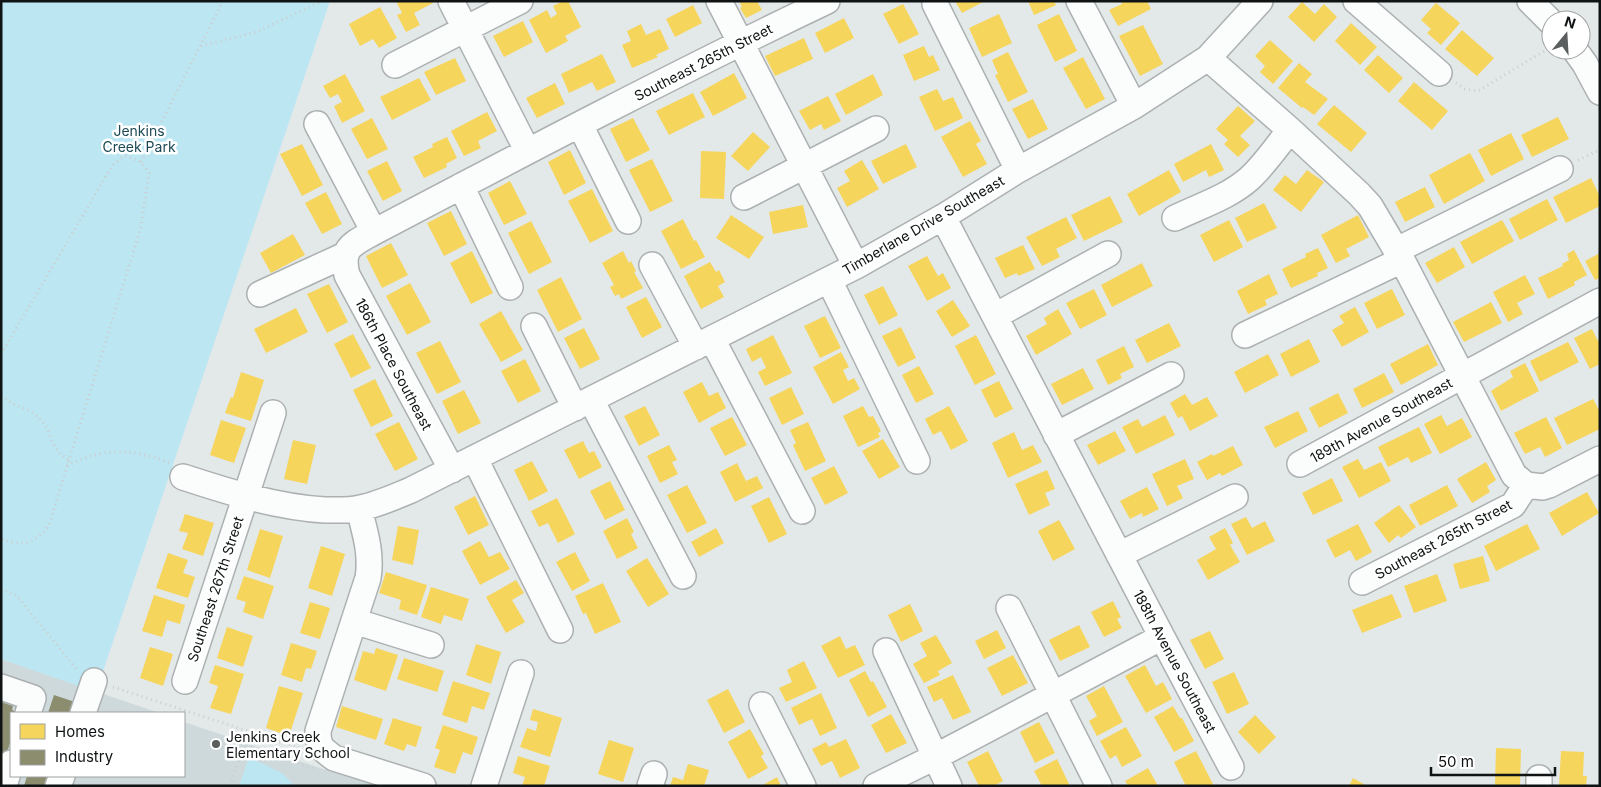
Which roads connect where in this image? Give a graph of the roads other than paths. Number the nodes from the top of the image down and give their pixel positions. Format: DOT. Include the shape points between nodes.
graph roads {
  1 [pos="451,1"];
  2 [pos="520,1"];
  3 [pos="718,1"];
  4 [pos="827,1"];
  5 [pos="1079,1"];
  6 [pos="1260,1"];
  7 [pos="1356,1"];
  8 [pos="1530,1"];
  9 [pos="935,4"];
  10 [pos="1541,12"];
  11 [pos="465,29"];
  12 [pos="740,42"];
  13 [pos="1208,58"];
  14 [pos="1582,60"];
  15 [pos="395,66"];
  16 [pos="1439,72"];
  17 [pos="1600,92"];
  18 [pos="1134,106"];
  19 [pos="317,124"];
  20 [pos="580,124"];
  21 [pos="876,129"];
  22 [pos="1290,130"];
  23 [pos="527,150"];
  24 [pos="804,166"];
  25 [pos="1560,168"];
  26 [pos="1018,170"];
  27 [pos="461,186"];
  28 [pos="744,197"];
  29 [pos="943,217"];
  30 [pos="1175,218"];
  31 [pos="628,221"];
  32 [pos="374,232"];
  33 [pos="1108,254"];
  34 [pos="1400,255"];
  35 [pos="345,256"];
  36 [pos="652,265"];
  37 [pos="856,266"];
  38 [pos="829,280"];
  39 [pos="510,287"];
  40 [pos="260,294"];
  41 [pos="1600,301"];
  42 [pos="995,316"];
  43 [pos="534,326"];
  44 [pos="1245,335"];
  45 [pos="704,343"];
  46 [pos="1171,375"];
  47 [pos="1462,376"];
  48 [pos="583,404"];
  49 [pos="273,413"];
  50 [pos="1056,435"];
  51 [pos="475,459"];
  52 [pos="1600,459"];
  53 [pos="917,460"];
  54 [pos="1300,464"];
  55 [pos="452,470"];
  56 [pos="182,477"];
  57 [pos="1526,486"];
  58 [pos="246,497"];
  59 [pos="1234,497"];
  60 [pos="359,509"];
  61 [pos="802,511"];
  62 [pos="1120,555"];
  63 [pos="683,576"];
  64 [pos="1362,582"];
  65 [pos="1009,608"];
  66 [pos="354,620"];
  67 [pos="560,630"];
  68 [pos="1162,637"];
  69 [pos="431,645"];
  70 [pos="886,651"];
  71 [pos="522,673"];
  72 [pos="94,681"];
  73 [pos="185,681"];
  74 [pos="1,687"];
  75 [pos="1053,694"];
  76 [pos="762,705"];
  77 [pos="28,712"];
  78 [pos="83,712"];
  79 [pos="935,757"];
  80 [pos="10,766"];
  81 [pos="1231,767"];
  82 [pos="4,786"];
  83 [pos="422,786"];
  84 [pos="484,786"];
  85 [pos="804,786"];
  86 [pos="876,786"];
  87 [pos="949,786"];
  88 [pos="1099,786"];
  1 -- 11 [label="street"];
  2 -- 11 [label="street"];
  3 -- 12 [label="street"];
  4 -- 12 [label="street, Southeast 265th Street"];
  5 -- 18 [label="street"];
  6 -- 13 [label="street, Timberlane Drive Southeast"];
  7 -- 16 [label="street"];
  8 -- 10 [label="street"];
  9 -- 26 [label="street, Timberlane Drive Southeast"];
  11 -- 15 [label="street"];
  11 -- 23 [label="street"];
  12 -- 20 [label="street, Southeast 265th Street"];
  12 -- 24 [label="street"];
  13 -- 18 [label="street, Timberlane Drive Southeast"];
  13 -- 22 [label="street, 189th Avenue Southeast"];
  14 -- 17 [label="street"];
  18 -- 26 [label="street, Timberlane Drive Southeast"];
  19 -- 32 [label="street"];
  20 -- 23 [label="street, Southeast 265th Street"];
  20 -- 31 [label="street"];
  21 -- 24 [label="street"];
  22 -- 30 [label="street" via="1243,184"];
  22 -- 34 [label="street, 189th Avenue Southeast" via="1370,206"];
  23 -- 27 [label="street, Southeast 265th Street"];
  24 -- 28 [label="street"];
  24 -- 37 [label="street"];
  25 -- 34 [label="street"];
  26 -- 29 [label="street, Timberlane Drive Southeast"];
  27 -- 32 [label="street, Southeast 265th Street"];
  27 -- 39 [label="street"];
  29 -- 37 [label="street, Timberlane Drive Southeast"];
  29 -- 42 [label="street, 188th Avenue Southeast"];
  32 -- 35 [label="street, Southeast 265th Street" via="351,245"];
  33 -- 42 [label="street"];
  34 -- 44 [label="street"];
  34 -- 47 [label="street, 189th Avenue Southeast"];
  35 -- 40 [label="street"];
  35 -- 55 [label="street, 186th Place Southeast" via="347,275"];
  36 -- 45 [label="street"];
  37 -- 38 [label="street, Timberlane Drive Southeast"];
  38 -- 45 [label="street, Timberlane Drive Southeast"];
  38 -- 53 [label="street, Timberlane Drive Southeast"];
  41 -- 47 [label="street, 189th Avenue Southeast"];
  42 -- 50 [label="street, 188th Avenue Southeast"];
  43 -- 48 [label="street"];
  45 -- 48 [label="street, Timberlane Drive Southeast"];
  45 -- 61 [label="street"];
  46 -- 50 [label="street"];
  47 -- 54 [label="street, 189th Avenue Southeast"];
  47 -- 57 [label="street, 189th Avenue Southeast" via="1514,475"];
  48 -- 51 [label="street, Timberlane Drive Southeast"];
  48 -- 63 [label="street"];
  49 -- 58 [label="street, Southeast 267th Street"];
  50 -- 62 [label="street, 188th Avenue Southeast"];
  51 -- 55 [label="street, Timberlane Drive Southeast"];
  51 -- 67 [label="street"];
  52 -- 57 [label="street" via="1549,485"];
  55 -- 60 [label="street, Timberlane Drive Southeast" via="387,500"];
  56 -- 58 [label="street"];
  57 -- 64 [label="street, Southeast 265th Street" via="1513,505"];
  58 -- 60 [label="street" via="306,509"];
  58 -- 73 [label="street, Southeast 267th Street"];
  59 -- 62 [label="street"];
  60 -- 66 [label="street" via="370,564"];
  62 -- 68 [label="street, 188th Avenue Southeast"];
  65 -- 75 [label="street"];
  66 -- 69 [label="street"];
  66 -- 83 [label="street" via="318,731 326,750"];
  68 -- 75 [label="street"];
  68 -- 81 [label="street, 188th Avenue Southeast"];
  70 -- 79 [label="street"];
  71 -- 84 [label="street"];
  72 -- 78 [label="street"];
  74 -- 77 [label="street" via="33,698"];
  75 -- 79 [label="street"];
  75 -- 88 [label="street"];
  76 -- 85 [label="street"];
  79 -- 86 [label="street"];
  79 -- 87 [label="street"];
  80 -- 82 [label="street"];
}
